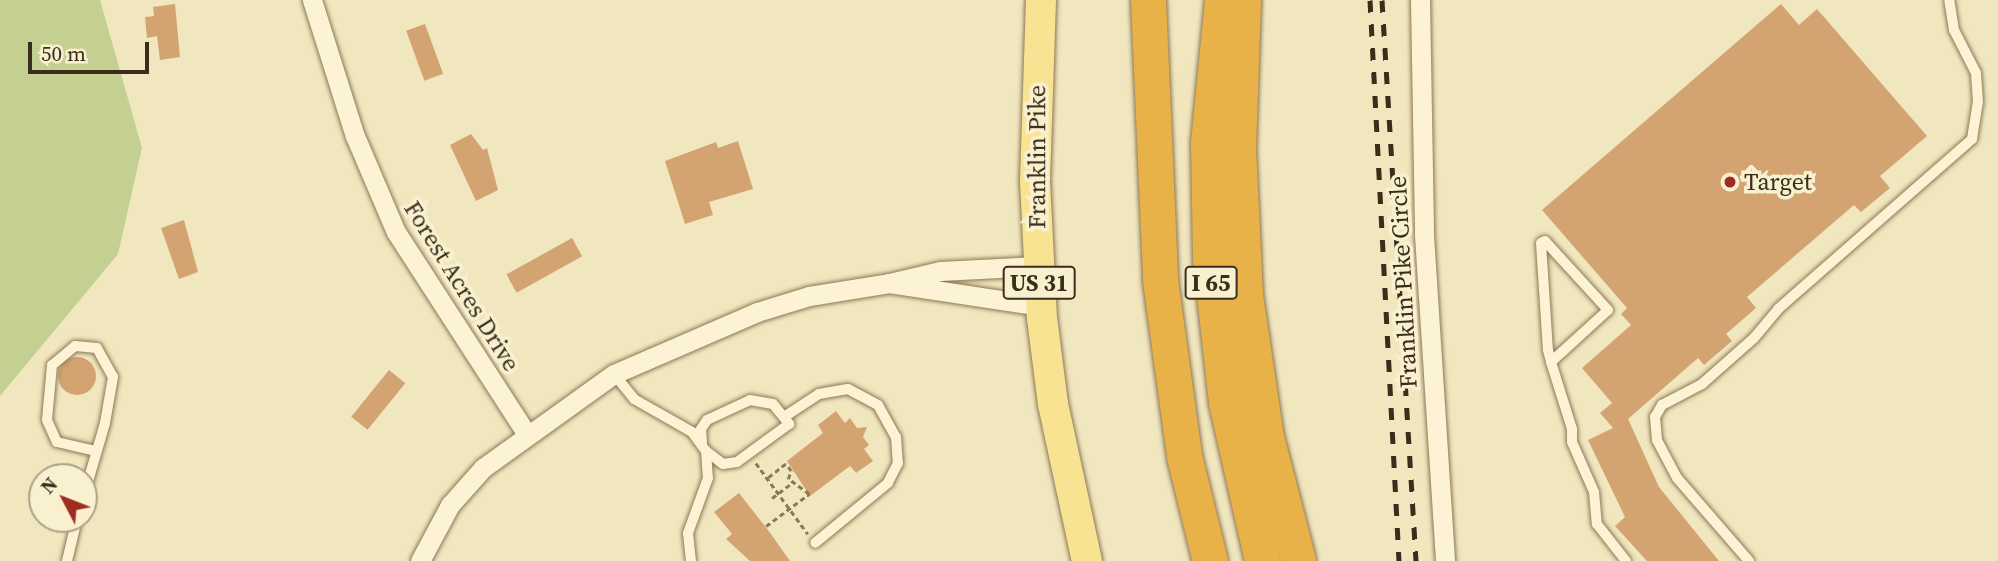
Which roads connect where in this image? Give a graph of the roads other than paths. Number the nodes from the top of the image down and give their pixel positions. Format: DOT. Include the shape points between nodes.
graph roads {
  1 [pos="312,0"];
  2 [pos="1041,0"];
  3 [pos="1148,0"];
  4 [pos="1222,0"];
  5 [pos="1243,0"];
  6 [pos="1420,0"];
  7 [pos="1949,0"];
  8 [pos="1038,266"];
  9 [pos="889,283"];
  10 [pos="1041,306"];
  11 [pos="1551,362"];
  12 [pos="614,374"];
  13 [pos="715,414"];
  14 [pos="784,417"];
  15 [pos="679,424"];
  16 [pos="526,433"];
  17 [pos="704,447"];
  18 [pos="96,451"];
  19 [pos="93,463"];
  20 [pos="74,533"];
  21 [pos="815,543"];
  22 [pos="67,561"];
  23 [pos="420,561"];
  24 [pos="691,561"];
  25 [pos="1087,561"];
  26 [pos="1210,561"];
  27 [pos="1262,561"];
  28 [pos="1298,561"];
  29 [pos="1445,561"];
  30 [pos="1626,561"];
  31 [pos="1749,561"];
  1 -- 16 [label="street, Forest Acres Drive" via="351,124 396,232"];
  2 -- 8 [label="main road, Franklin Pike / US 31" via="1035,120"];
  3 -- 26 [label="highway, I 65" via="1160,279 1184,456"];
  4 -- 27 [label="highway, I 65" via="1208,142 1210,259 1231,431"];
  5 -- 28 [label="highway" via="1238,147 1245,295 1266,437"];
  6 -- 29 [label="street, Franklin Pike Circle" via="1424,235"];
  7 -- 31 [label="lane" via="1954,30 1976,73 1978,102 1972,138 1778,309 1754,338 1702,384 1672,397 1655,417 1657,440 1676,478"];
  8 -- 9 [label="street" via="940,271"];
  8 -- 10 [label="main road, Franklin Pike / US 31"];
  9 -- 10 [label="street"];
  9 -- 12 [label="street" via="809,296 757,312"];
  10 -- 25 [label="main road, Franklin Pike / US 31" via="1053,404"];
  11 -- 11 [label="lane" via="1541,243 1545,241 1608,310"];
  11 -- 30 [label="lane" via="1573,429 1572,442 1594,492 1597,524"];
  12 -- 15 [label="lane" via="634,399"];
  12 -- 16 [label="street"];
  13 -- 14 [label="lane" via="738,403 759,400 773,404"];
  13 -- 15 [label="lane"];
  13 -- 17 [label="lane" via="701,429"];
  14 -- 17 [label="lane" via="789,424 750,455 728,464"];
  14 -- 21 [label="lane" via="819,394 848,389 878,405 896,437 898,463 891,479"];
  15 -- 17 [label="lane"];
  16 -- 23 [label="street" via="466,485 434,530"];
  17 -- 24 [label="lane" via="708,478 688,533"];
  18 -- 18 [label="lane" via="109,400 111,368 97,348 75,346 52,365 47,420 57,442"];
  18 -- 19 [label="lane"];
  20 -- 22 [label="lane"];
}
